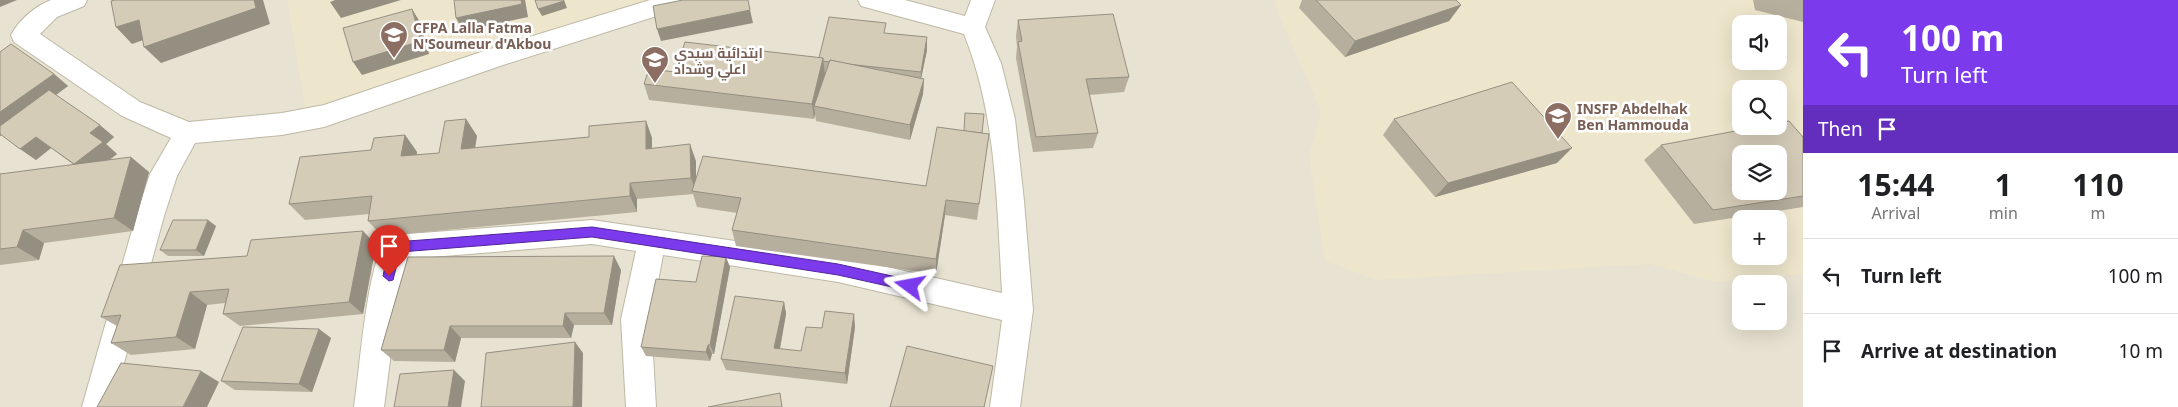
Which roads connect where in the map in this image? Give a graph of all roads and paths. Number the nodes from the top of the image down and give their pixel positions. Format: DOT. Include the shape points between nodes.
graph roads {
  1 [pos="75,0"];
  2 [pos="679,0"];
  3 [pos="870,0"];
  4 [pos="983,0"];
  5 [pos="973,27"];
  6 [pos="187,133"];
  7 [pos="652,240"];
  8 [pos="1018,310"];
  9 [pos="97,407"];
  10 [pos="369,407"];
  11 [pos="641,407"];
  12 [pos="1005,407"];
  1 -- 6 [label="street" via="48,11 15,42 131,109"];
  2 -- 6 [label="street" via="496,57 324,116 282,124"];
  3 -- 5 [label="street"];
  4 -- 5 [label="street"];
  5 -- 8 [label="street" via="988,63 1002,119"];
  6 -- 9 [label="street" via="164,174 150,216"];
  7 -- 8 [label="street" via="838,270"];
  7 -- 10 [label="street" via="592,232 395,247"];
  7 -- 11 [label="street" via="636,319"];
  8 -- 12 [label="street"];
}
